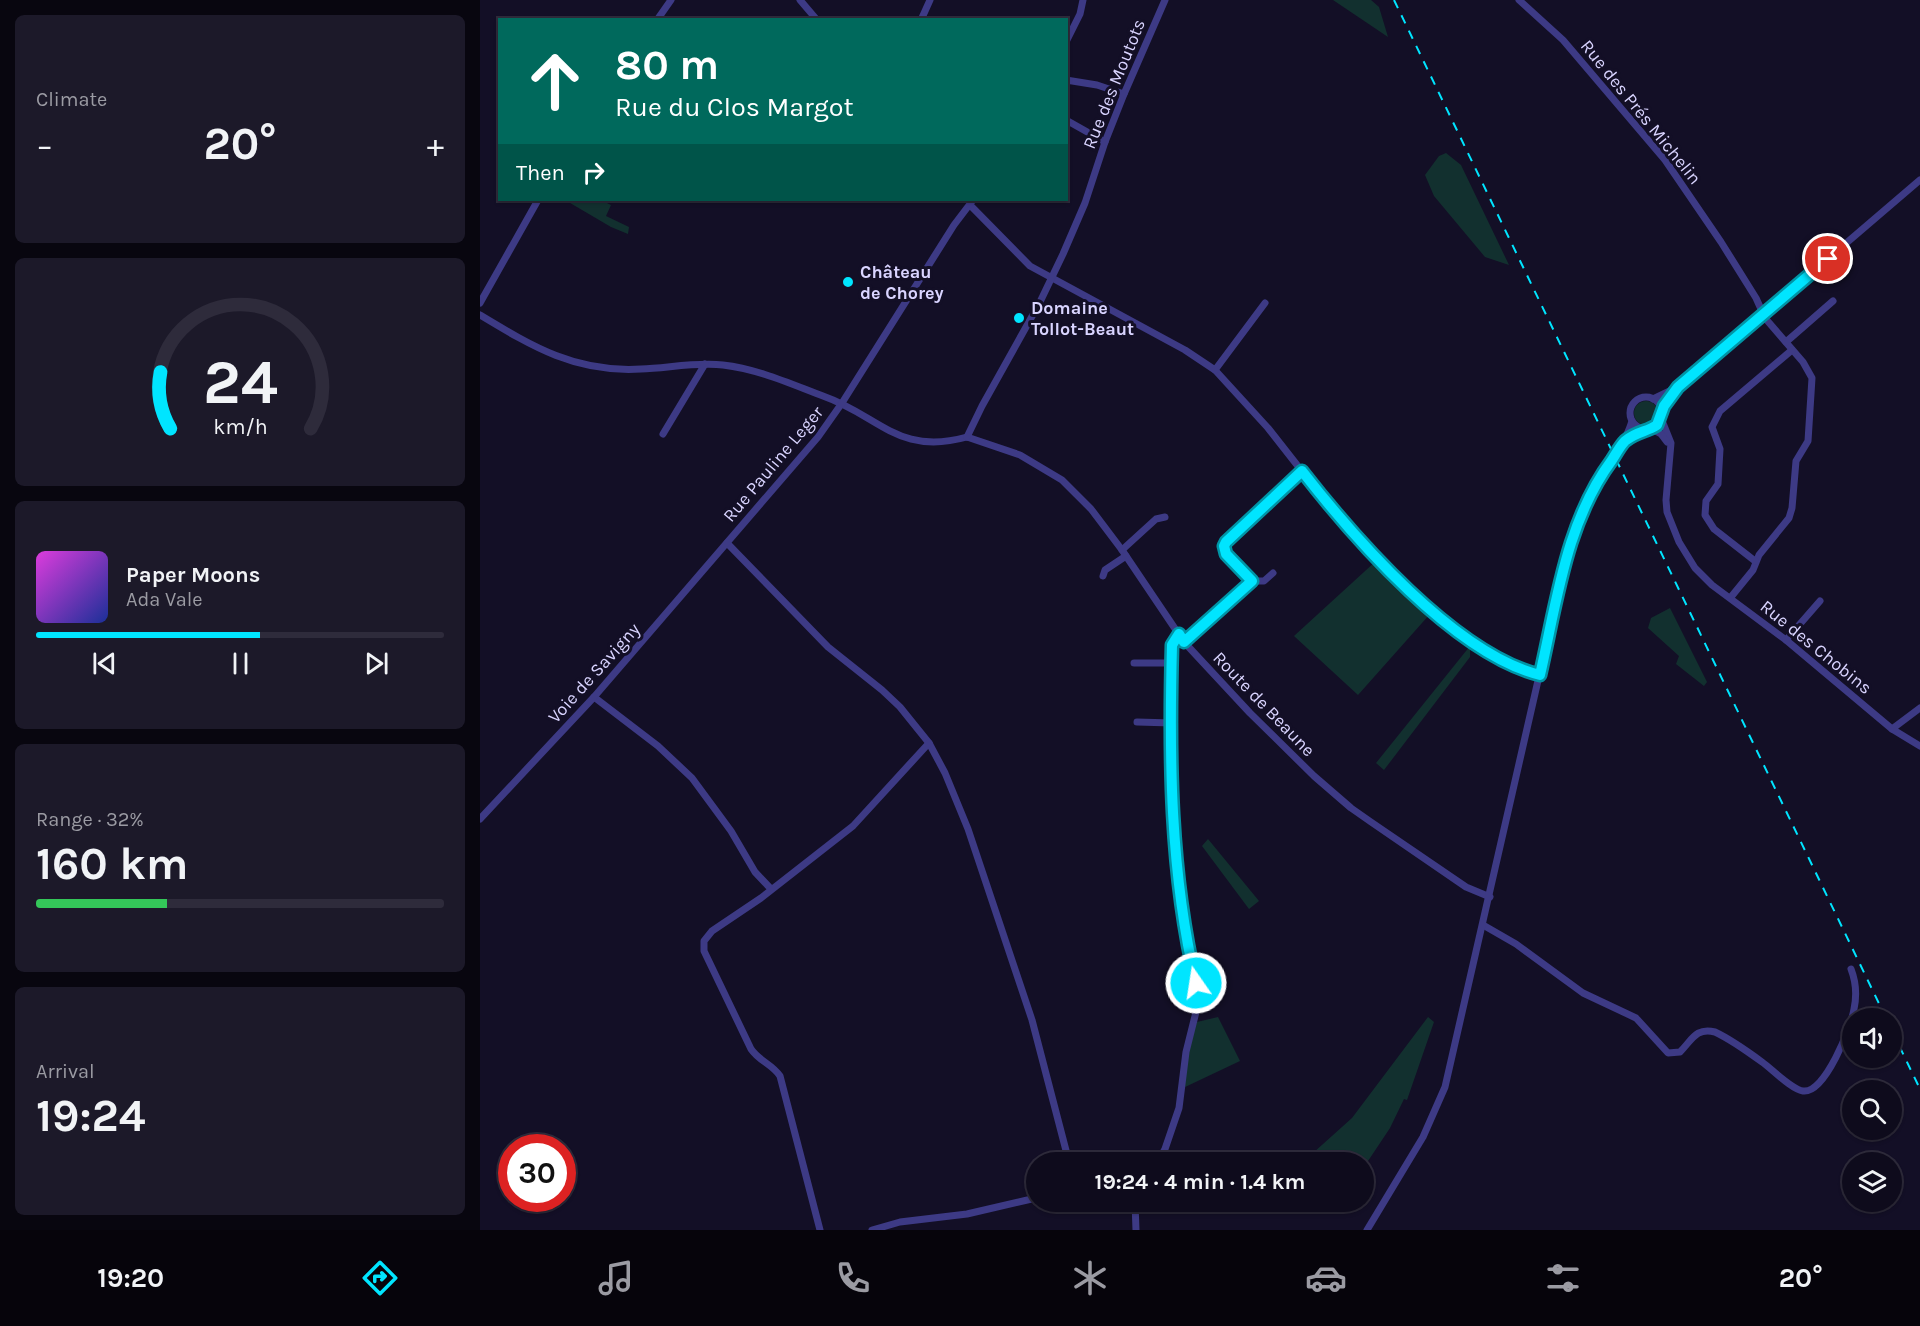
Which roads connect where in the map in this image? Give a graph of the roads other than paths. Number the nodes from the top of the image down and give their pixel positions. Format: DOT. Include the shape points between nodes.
graph roads {
  1 [pos="671,0"];
  2 [pos="800,0"];
  3 [pos="930,0"];
  4 [pos="1083,0"];
  5 [pos="1165,0"];
  6 [pos="1519,0"];
  7 [pos="658,18"];
  8 [pos="815,18"];
  9 [pos="922,18"];
  10 [pos="1068,38"];
  11 [pos="1068,80"];
  12 [pos="1124,94"];
  13 [pos="1068,121"];
  14 [pos="1105,142"];
  15 [pos="1920,180"];
  16 [pos="537,201"];
  17 [pos="971,202"];
  18 [pos="1051,279"];
  19 [pos="1833,301"];
  20 [pos="480,303"];
  21 [pos="1265,303"];
  22 [pos="480,315"];
  23 [pos="1764,315"];
  24 [pos="1786,342"];
  25 [pos="1792,350"];
  26 [pos="705,364"];
  27 [pos="1215,370"];
  28 [pos="1678,387"];
  29 [pos="1653,399"];
  30 [pos="842,403"];
  31 [pos="1662,415"];
  32 [pos="1632,421"];
  33 [pos="1648,429"];
  34 [pos="663,434"];
  35 [pos="967,437"];
  36 [pos="1624,442"];
  37 [pos="1670,447"];
  38 [pos="1302,471"];
  39 [pos="1165,517"];
  40 [pos="727,543"];
  41 [pos="1124,553"];
  42 [pos="1755,561"];
  43 [pos="1273,573"];
  44 [pos="1103,576"];
  45 [pos="1252,581"];
  46 [pos="1731,597"];
  47 [pos="1820,602"];
  48 [pos="1179,634"];
  49 [pos="1786,640"];
  50 [pos="1184,642"];
  51 [pos="1134,663"];
  52 [pos="1172,663"];
  53 [pos="1540,675"];
  54 [pos="594,697"];
  55 [pos="1920,708"];
  56 [pos="1137,722"];
  57 [pos="1172,723"];
  58 [pos="1892,729"];
  59 [pos="928,743"];
  60 [pos="1920,746"];
  61 [pos="480,819"];
  62 [pos="771,889"];
  63 [pos="1490,897"];
  64 [pos="1483,925"];
  65 [pos="1851,969"];
  66 [pos="1066,1152"];
  67 [pos="1163,1152"];
  68 [pos="1026,1200"];
  69 [pos="1135,1212"];
  70 [pos="820,1230"];
  71 [pos="872,1230"];
  72 [pos="1136,1230"];
  73 [pos="1367,1230"];
  1 -- 7 [label="street"];
  2 -- 8 [label="street"];
  3 -- 9 [label="street"];
  4 -- 10 [label="street"];
  5 -- 12 [label="street, Rue des Moutots"];
  6 -- 23 [label="street, Rue des Prés Michelin" via="1563,40 1665,160"];
  11 -- 12 [label="street"];
  12 -- 14 [label="street, Rue des Moutots"];
  13 -- 14 [label="street"];
  14 -- 18 [label="street, Rue des Moutots" via="1085,203"];
  15 -- 23 [label="street"];
  16 -- 20 [label="street"];
  17 -- 18 [label="street" via="1017,255"];
  17 -- 30 [label="street, Rue Pauline Leger"];
  18 -- 27 [label="street"];
  18 -- 35 [label="street, Rue des Moutots"];
  19 -- 24 [label="street"];
  21 -- 27 [label="street"];
  22 -- 26 [label="street" via="540,350 588,365 640,369"];
  23 -- 24 [label="street, Rue des Prés Michelin"];
  23 -- 28 [label="street"];
  24 -- 25 [label="street, Rue des Prés Michelin"];
  25 -- 42 [label="street, Rue des Prés Michelin" via="1812,378 1808,444 1796,460 1790,518"];
  25 -- 42 [label="street" via="1720,411 1712,427 1720,449 1718,484 1706,501 1705,514 1714,529"];
  26 -- 30 [label="street" via="761,374"];
  26 -- 34 [label="street"];
  27 -- 38 [label="street"];
  28 -- 29 [label="street"];
  28 -- 31 [label="street"];
  29 -- 31 [label="street"];
  29 -- 32 [label="street" via="1635,402 1630,412"];
  30 -- 35 [label="street" via="907,439 948,442"];
  30 -- 40 [label="street, Rue Pauline Leger" via="818,437"];
  31 -- 33 [label="street" via="1657,425"];
  31 -- 37 [label="street"];
  32 -- 33 [label="street" via="1639,428"];
  32 -- 36 [label="street"];
  33 -- 36 [label="street"];
  33 -- 37 [label="street" via="1661,434"];
  35 -- 41 [label="street, Route de Beaune" via="1020,455 1062,480 1091,509"];
  36 -- 53 [label="street" via="1590,495 1576,527"];
  37 -- 46 [label="street, Rue des Chobins" via="1667,512 1679,542 1695,568"];
  38 -- 45 [label="street" via="1224,546 1226,554"];
  38 -- 53 [label="street" via="1330,507 1422,602 1502,662"];
  39 -- 41 [label="street" via="1156,519"];
  40 -- 54 [label="street, Voie de Savigny"];
  40 -- 59 [label="street" via="828,647 900,707"];
  41 -- 44 [label="street"];
  41 -- 48 [label="street, Route de Beaune"];
  42 -- 46 [label="street, Rue des Prés Michelin" via="1753,570"];
  43 -- 45 [label="street" via="1264,581"];
  45 -- 50 [label="street"];
  46 -- 49 [label="street, Rue des Chobins"];
  47 -- 49 [label="street"];
  48 -- 50 [label="street, Route de Beaune"];
  48 -- 52 [label="street" via="1172,645"];
  49 -- 58 [label="street, Rue des Chobins"];
  50 -- 63 [label="street, Route de Beaune" via="1266,729 1351,808 1466,887"];
  51 -- 52 [label="street"];
  52 -- 57 [label="street"];
  53 -- 63 [label="street"];
  54 -- 61 [label="street, Voie de Savigny"];
  54 -- 62 [label="street" via="658,746 692,778"];
  55 -- 58 [label="street"];
  56 -- 57 [label="street"];
  57 -- 67 [label="street" via="1172,813 1198,1004 1186,1052 1179,1108"];
  58 -- 60 [label="street, Rue des Chobins"];
  59 -- 62 [label="street" via="853,825"];
  59 -- 66 [label="street" via="968,829 1032,1020"];
  62 -- 70 [label="street" via="712,931 704,941 704,951 751,1049 780,1076"];
  63 -- 64 [label="street"];
  64 -- 65 [label="street" via="1583,993 1636,1018 1668,1053 1680,1052 1697,1032 1708,1030 1805,1091 1819,1082 1849,1028 1856,996"];
  64 -- 73 [label="street" via="1440,1101 1424,1137"];
  68 -- 71 [label="street"];
  69 -- 72 [label="street"];
}
